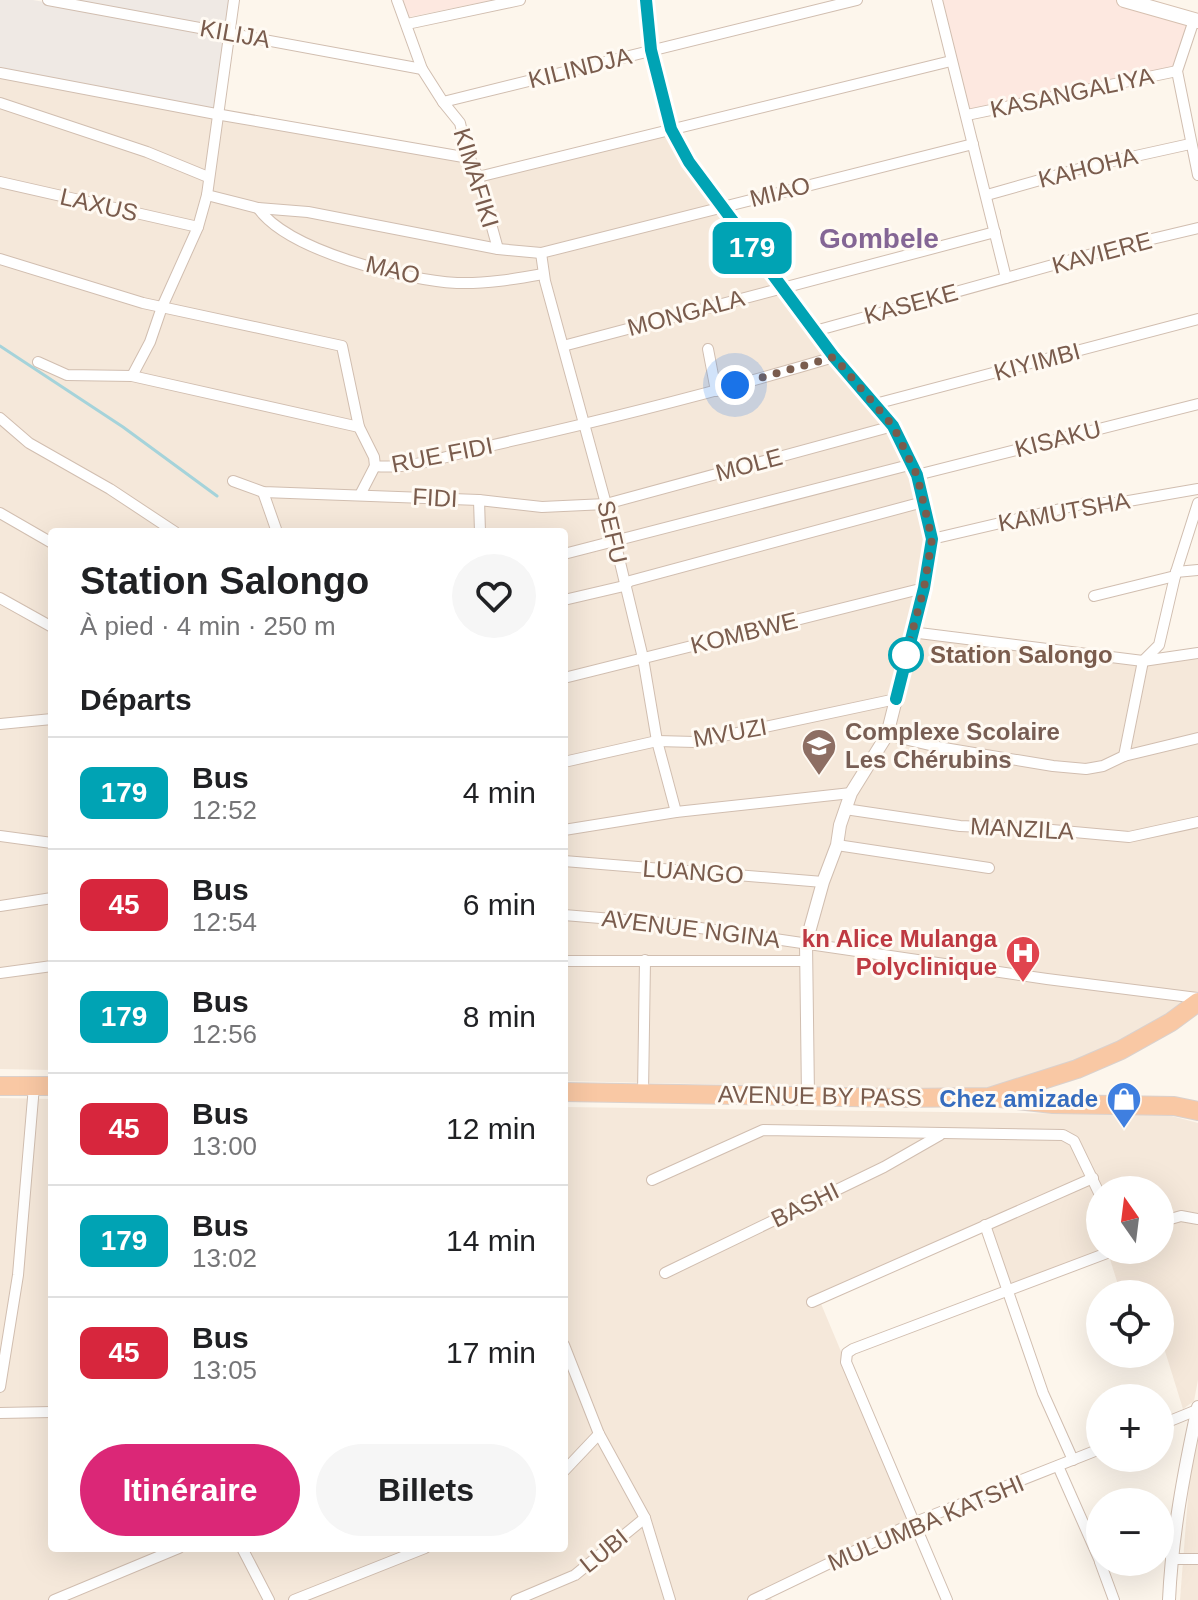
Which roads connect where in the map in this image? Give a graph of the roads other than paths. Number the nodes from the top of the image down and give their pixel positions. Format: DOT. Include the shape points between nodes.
graph roads {
  1 [pos="48,0"];
  2 [pos="234,0"];
  3 [pos="397,0"];
  4 [pos="520,0"];
  5 [pos="646,0"];
  6 [pos="857,0"];
  7 [pos="937,0"];
  8 [pos="1124,0"];
  9 [pos="1196,20"];
  10 [pos="407,24"];
  11 [pos="230,33"];
  12 [pos="651,50"];
  13 [pos="951,61"];
  14 [pos="422,69"];
  15 [pos="1177,71"];
  16 [pos="0,73"];
  17 [pos="443,102"];
  18 [pos="0,103"];
  19 [pos="216,114"];
  20 [pos="967,115"];
  21 [pos="671,129"];
  22 [pos="973,144"];
  23 [pos="1190,144"];
  24 [pos="469,158"];
  25 [pos="1198,172"];
  26 [pos="208,177"];
  27 [pos="478,177"];
  28 [pos="0,182"];
  29 [pos="207,195"];
  30 [pos="987,195"];
  31 [pos="720,206"];
  32 [pos="258,208"];
  33 [pos="198,227"];
  34 [pos="1198,228"];
  35 [pos="995,232"];
  36 [pos="498,249"];
  37 [pos="541,253"];
  38 [pos="0,259"];
  39 [pos="543,274"];
  40 [pos="1006,278"];
  41 [pos="783,287"];
  42 [pos="162,307"];
  43 [pos="1198,319"];
  44 [pos="815,331"];
  45 [pos="563,346"];
  46 [pos="708,349"];
  47 [pos="834,357"];
  48 [pos="38,362"];
  49 [pos="132,376"];
  50 [pos="716,391"];
  51 [pos="875,404"];
  52 [pos="1198,404"];
  53 [pos="0,418"];
  54 [pos="584,423"];
  55 [pos="893,426"];
  56 [pos="359,427"];
  57 [pos="375,466"];
  58 [pos="915,470"];
  59 [pos="233,481"];
  60 [pos="1198,489"];
  61 [pos="263,492"];
  62 [pos="360,495"];
  63 [pos="479,500"];
  64 [pos="923,502"];
  65 [pos="1198,503"];
  66 [pos="606,504"];
  67 [pos="0,513"];
  68 [pos="169,528"];
  69 [pos="276,528"];
  70 [pos="477,528"];
  71 [pos="932,539"];
  72 [pos="48,541"];
  73 [pos="614,542"];
  74 [pos="568,553"];
  75 [pos="1198,570"];
  76 [pos="1176,574"];
  77 [pos="624,586"];
  78 [pos="924,588"];
  79 [pos="1094,596"];
  80 [pos="0,598"];
  81 [pos="568,599"];
  82 [pos="48,625"];
  83 [pos="911,632"];
  84 [pos="1198,653"];
  85 [pos="643,658"];
  86 [pos="1143,661"];
  87 [pos="568,677"];
  88 [pos="896,699"];
  89 [pos="48,719"];
  90 [pos="0,724"];
  91 [pos="887,735"];
  92 [pos="1198,738"];
  93 [pos="657,741"];
  94 [pos="1124,756"];
  95 [pos="568,761"];
  96 [pos="851,793"];
  97 [pos="845,809"];
  98 [pos="676,812"];
  99 [pos="1198,822"];
  100 [pos="568,829"];
  101 [pos="0,836"];
  102 [pos="48,842"];
  103 [pos="837,845"];
  104 [pos="568,861"];
  105 [pos="989,868"];
  106 [pos="823,882"];
  107 [pos="48,899"];
  108 [pos="0,906"];
  109 [pos="568,915"];
  110 [pos="806,943"];
  111 [pos="645,960"];
  112 [pos="568,961"];
  113 [pos="805,961"];
  114 [pos="48,967"];
  115 [pos="0,973"];
  116 [pos="1198,1000"];
  117 [pos="0,1086"];
  118 [pos="43,1086"];
  119 [pos="568,1092"];
  120 [pos="643,1093"];
  121 [pos="808,1096"];
  122 [pos="989,1097"];
  123 [pos="1198,1111"];
  124 [pos="942,1134"];
  125 [pos="1092,1176"];
  126 [pos="652,1180"];
  127 [pos="1086,1181"];
  128 [pos="1174,1218"];
  129 [pos="1198,1219"];
  130 [pos="985,1225"];
  131 [pos="1086,1261"];
  132 [pos="665,1273"];
  133 [pos="1008,1289"];
  134 [pos="812,1302"];
  135 [pos="568,1357"];
  136 [pos="0,1387"];
  137 [pos="1198,1408"];
  138 [pos="48,1412"];
  139 [pos="0,1413"];
  140 [pos="1174,1419"];
  141 [pos="599,1434"];
  142 [pos="1086,1455"];
  143 [pos="1073,1460"];
  144 [pos="1058,1466"];
  145 [pos="568,1467"];
  146 [pos="1184,1476"];
  147 [pos="1198,1476"];
  148 [pos="645,1518"];
  149 [pos="913,1523"];
  150 [pos="1086,1530"];
  151 [pos="1174,1540"];
  152 [pos="169,1552"];
  153 [pos="244,1552"];
  154 [pos="415,1552"];
  155 [pos="1174,1559"];
  156 [pos="1198,1559"];
  157 [pos="1105,1576"];
  158 [pos="1170,1576"];
  159 [pos="54,1600"];
  160 [pos="269,1600"];
  161 [pos="294,1600"];
  162 [pos="516,1600"];
  163 [pos="670,1600"];
  164 [pos="753,1600"];
  165 [pos="947,1600"];
  166 [pos="1114,1600"];
  167 [pos="1169,1600"];
  1 -- 11 [label="street, KILIJA"];
  2 -- 11 [label="street"];
  3 -- 10 [label="street, KIMAFIKI"];
  4 -- 10 [label="street"];
  5 -- 12 [label="street"];
  6 -- 12 [label="street, KILINDJA"];
  7 -- 13 [label="street"];
  8 -- 9 [label="main road"];
  9 -- 15 [label="street"];
  10 -- 14 [label="street, KIMAFIKI"];
  11 -- 14 [label="street, KILIJA"];
  11 -- 19 [label="street"];
  12 -- 17 [label="street, KILINDJA"];
  12 -- 21 [label="street"];
  13 -- 20 [label="street"];
  13 -- 21 [label="street"];
  14 -- 17 [label="street, KIMAFIKI"];
  15 -- 20 [label="street, KASANGALIYA"];
  15 -- 23 [label="street"];
  16 -- 19 [label="street"];
  17 -- 24 [label="street, KIMAFIKI" via="460,123"];
  18 -- 26 [label="street"];
  19 -- 24 [label="street"];
  19 -- 26 [label="street"];
  20 -- 22 [label="street"];
  21 -- 27 [label="street"];
  21 -- 31 [label="street"];
  22 -- 30 [label="street"];
  22 -- 31 [label="street, MIAO"];
  23 -- 25 [label="street"];
  23 -- 30 [label="street, KAHOHA"];
  24 -- 27 [label="street, KIMAFIKI"];
  26 -- 29 [label="street"];
  27 -- 36 [label="street, KIMAFIKI"];
  28 -- 33 [label="street, LAXUS"];
  29 -- 32 [label="street, MAO"];
  29 -- 33 [label="street"];
  30 -- 35 [label="street"];
  31 -- 37 [label="street, MIAO"];
  31 -- 41 [label="street"];
  32 -- 36 [label="street, MAO" via="308,212"];
  32 -- 39 [label="street, MAO" via="267,221 312,246 410,277 485,283"];
  33 -- 42 [label="street"];
  34 -- 40 [label="street, KAVIERE"];
  35 -- 40 [label="street"];
  35 -- 41 [label="street, MONGALA"];
  36 -- 37 [label="street, MAO"];
  37 -- 39 [label="street, SEFU"];
  38 -- 42 [label="street, RUE FIDI"];
  39 -- 45 [label="street, SEFU"];
  40 -- 44 [label="street, KASEKE"];
  41 -- 44 [label="street"];
  41 -- 45 [label="street, MONGALA"];
  42 -- 49 [label="street"];
  42 -- 56 [label="street, RUE FIDI" via="342,346"];
  43 -- 51 [label="street, KIYIMBI"];
  44 -- 47 [label="street"];
  45 -- 54 [label="street, SEFU"];
  46 -- 50 [label="street"];
  47 -- 50 [label="street, RUE FIDI"];
  47 -- 51 [label="street"];
  48 -- 49 [label="street" via="73,376"];
  49 -- 56 [label="street"];
  50 -- 54 [label="street, RUE FIDI"];
  51 -- 55 [label="street"];
  52 -- 58 [label="street, KISAKU"];
  53 -- 68 [label="street" via="29,443"];
  54 -- 57 [label="street, RUE FIDI" via="400,468"];
  54 -- 66 [label="street, SEFU"];
  55 -- 58 [label="street"];
  55 -- 66 [label="street, MOLE"];
  56 -- 57 [label="street, RUE FIDI"];
  57 -- 62 [label="street"];
  58 -- 64 [label="street"];
  58 -- 73 [label="street, KISAKU"];
  59 -- 61 [label="street, FIDI"];
  60 -- 71 [label="street, KAMUTSHA" via="1086,503"];
  61 -- 62 [label="street, FIDI"];
  61 -- 69 [label="street"];
  62 -- 63 [label="street, FIDI"];
  63 -- 66 [label="street, FIDI" via="542,507"];
  63 -- 70 [label="street"];
  64 -- 71 [label="street"];
  64 -- 77 [label="street"];
  65 -- 76 [label="street"];
  66 -- 73 [label="street, SEFU"];
  67 -- 72 [label="street"];
  71 -- 78 [label="street"];
  73 -- 74 [label="street, KISAKU"];
  73 -- 77 [label="street, SEFU"];
  75 -- 76 [label="street"];
  76 -- 79 [label="street"];
  76 -- 86 [label="street" via="1159,645"];
  77 -- 81 [label="street"];
  77 -- 85 [label="street, SEFU"];
  78 -- 83 [label="street"];
  78 -- 85 [label="street, KOMBWE"];
  80 -- 82 [label="street"];
  83 -- 86 [label="street"];
  83 -- 88 [label="street"];
  84 -- 86 [label="street"];
  85 -- 87 [label="street, KOMBWE"];
  85 -- 93 [label="street, SEFU"];
  86 -- 94 [label="street"];
  88 -- 91 [label="street"];
  88 -- 93 [label="street, MVUZI" via="695,742"];
  89 -- 90 [label="street"];
  91 -- 94 [label="street" via="1086,769"];
  91 -- 96 [label="street"];
  92 -- 94 [label="street"];
  93 -- 95 [label="street, MVUZI"];
  93 -- 98 [label="street, SEFU"];
  96 -- 97 [label="street"];
  96 -- 98 [label="street"];
  97 -- 99 [label="street, MANZILA" via="960,826 1129,837"];
  97 -- 103 [label="street"];
  98 -- 100 [label="street"];
  101 -- 102 [label="street"];
  103 -- 105 [label="street"];
  103 -- 106 [label="street"];
  104 -- 106 [label="street, LUANGO"];
  106 -- 110 [label="street"];
  107 -- 108 [label="street"];
  109 -- 110 [label="street, AVENUE NGINA"];
  110 -- 113 [label="street"];
  110 -- 116 [label="street, AVENUE NGINA"];
  111 -- 112 [label="street"];
  111 -- 113 [label="street"];
  111 -- 120 [label="street"];
  113 -- 121 [label="street"];
  114 -- 115 [label="street"];
  116 -- 122 [label="highway, AVENUE BY PASS" via="1171,1022 1110,1055"];
  117 -- 118 [label="highway"];
  118 -- 136 [label="street"];
  119 -- 120 [label="highway, AVENUE BY PASS"];
  120 -- 121 [label="highway, AVENUE BY PASS"];
  121 -- 122 [label="highway, AVENUE BY PASS"];
  122 -- 123 [label="highway"];
  124 -- 125 [label="street" via="1063,1135 1074,1141"];
  124 -- 126 [label="street" via="763,1130"];
  124 -- 132 [label="street, BASHI"];
  127 -- 130 [label="street"];
  128 -- 129 [label="street"];
  130 -- 133 [label="street"];
  130 -- 134 [label="street"];
  131 -- 133 [label="street"];
  133 -- 143 [label="street" via="1043,1393"];
  133 -- 149 [label="street" via="847,1353 846,1362"];
  135 -- 141 [label="street"];
  137 -- 140 [label="street"];
  137 -- 146 [label="street"];
  138 -- 139 [label="street"];
  141 -- 145 [label="street"];
  141 -- 148 [label="street"];
  142 -- 143 [label="street, MULUMBA KATSHI"];
  143 -- 144 [label="street, MULUMBA KATSHI"];
  144 -- 149 [label="street, MULUMBA KATSHI"];
  144 -- 150 [label="street"];
  146 -- 147 [label="street"];
  146 -- 151 [label="street"];
  148 -- 162 [label="street, LUBI" via="575,1575"];
  148 -- 163 [label="street"];
  149 -- 164 [label="street, MULUMBA KATSHI"];
  149 -- 165 [label="street"];
  152 -- 159 [label="street"];
  153 -- 160 [label="street"];
  154 -- 161 [label="street"];
  155 -- 156 [label="street"];
  157 -- 166 [label="street"];
  158 -- 167 [label="street"];
}
